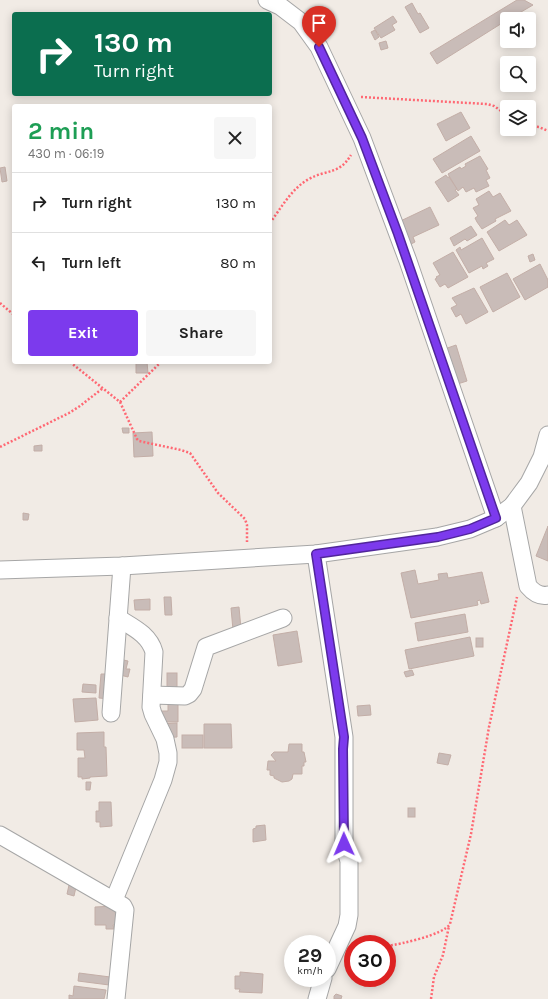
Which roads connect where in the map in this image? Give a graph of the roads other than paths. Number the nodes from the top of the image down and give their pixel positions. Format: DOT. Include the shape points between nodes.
graph roads {
  1 [pos="267,0"];
  2 [pos="548,435"];
  3 [pos="512,506"];
  4 [pos="496,518"];
  5 [pos="316,554"];
  6 [pos="122,566"];
  7 [pos="0,570"];
  8 [pos="548,595"];
  9 [pos="118,618"];
  10 [pos="283,618"];
  11 [pos="152,695"];
  12 [pos="111,713"];
  13 [pos="0,835"];
  14 [pos="114,900"];
  15 [pos="336,950"];
  16 [pos="320,987"];
  17 [pos="116,999"];
  18 [pos="317,999"];
  1 -- 4 [label="street" via="280,6 301,22 319,47 362,138 408,261"];
  2 -- 3 [label="street" via="542,457 530,483"];
  3 -- 4 [label="street"];
  3 -- 8 [label="street" via="528,586 538,594"];
  4 -- 5 [label="street" via="470,529 438,537"];
  5 -- 6 [label="street"];
  5 -- 15 [label="street" via="344,737 344,844 349,861 349,915"];
  6 -- 7 [label="street"];
  6 -- 9 [label="street"];
  9 -- 11 [label="street" via="145,636 152,645"];
  9 -- 12 [label="street"];
  10 -- 11 [label="street" via="206,647 193,689 189,694"];
  11 -- 14 [label="street" via="153,714 168,746 168,762"];
  13 -- 14 [label="street"];
  14 -- 17 [label="street" via="125,910"];
  16 -- 18 [label="street"];
}
